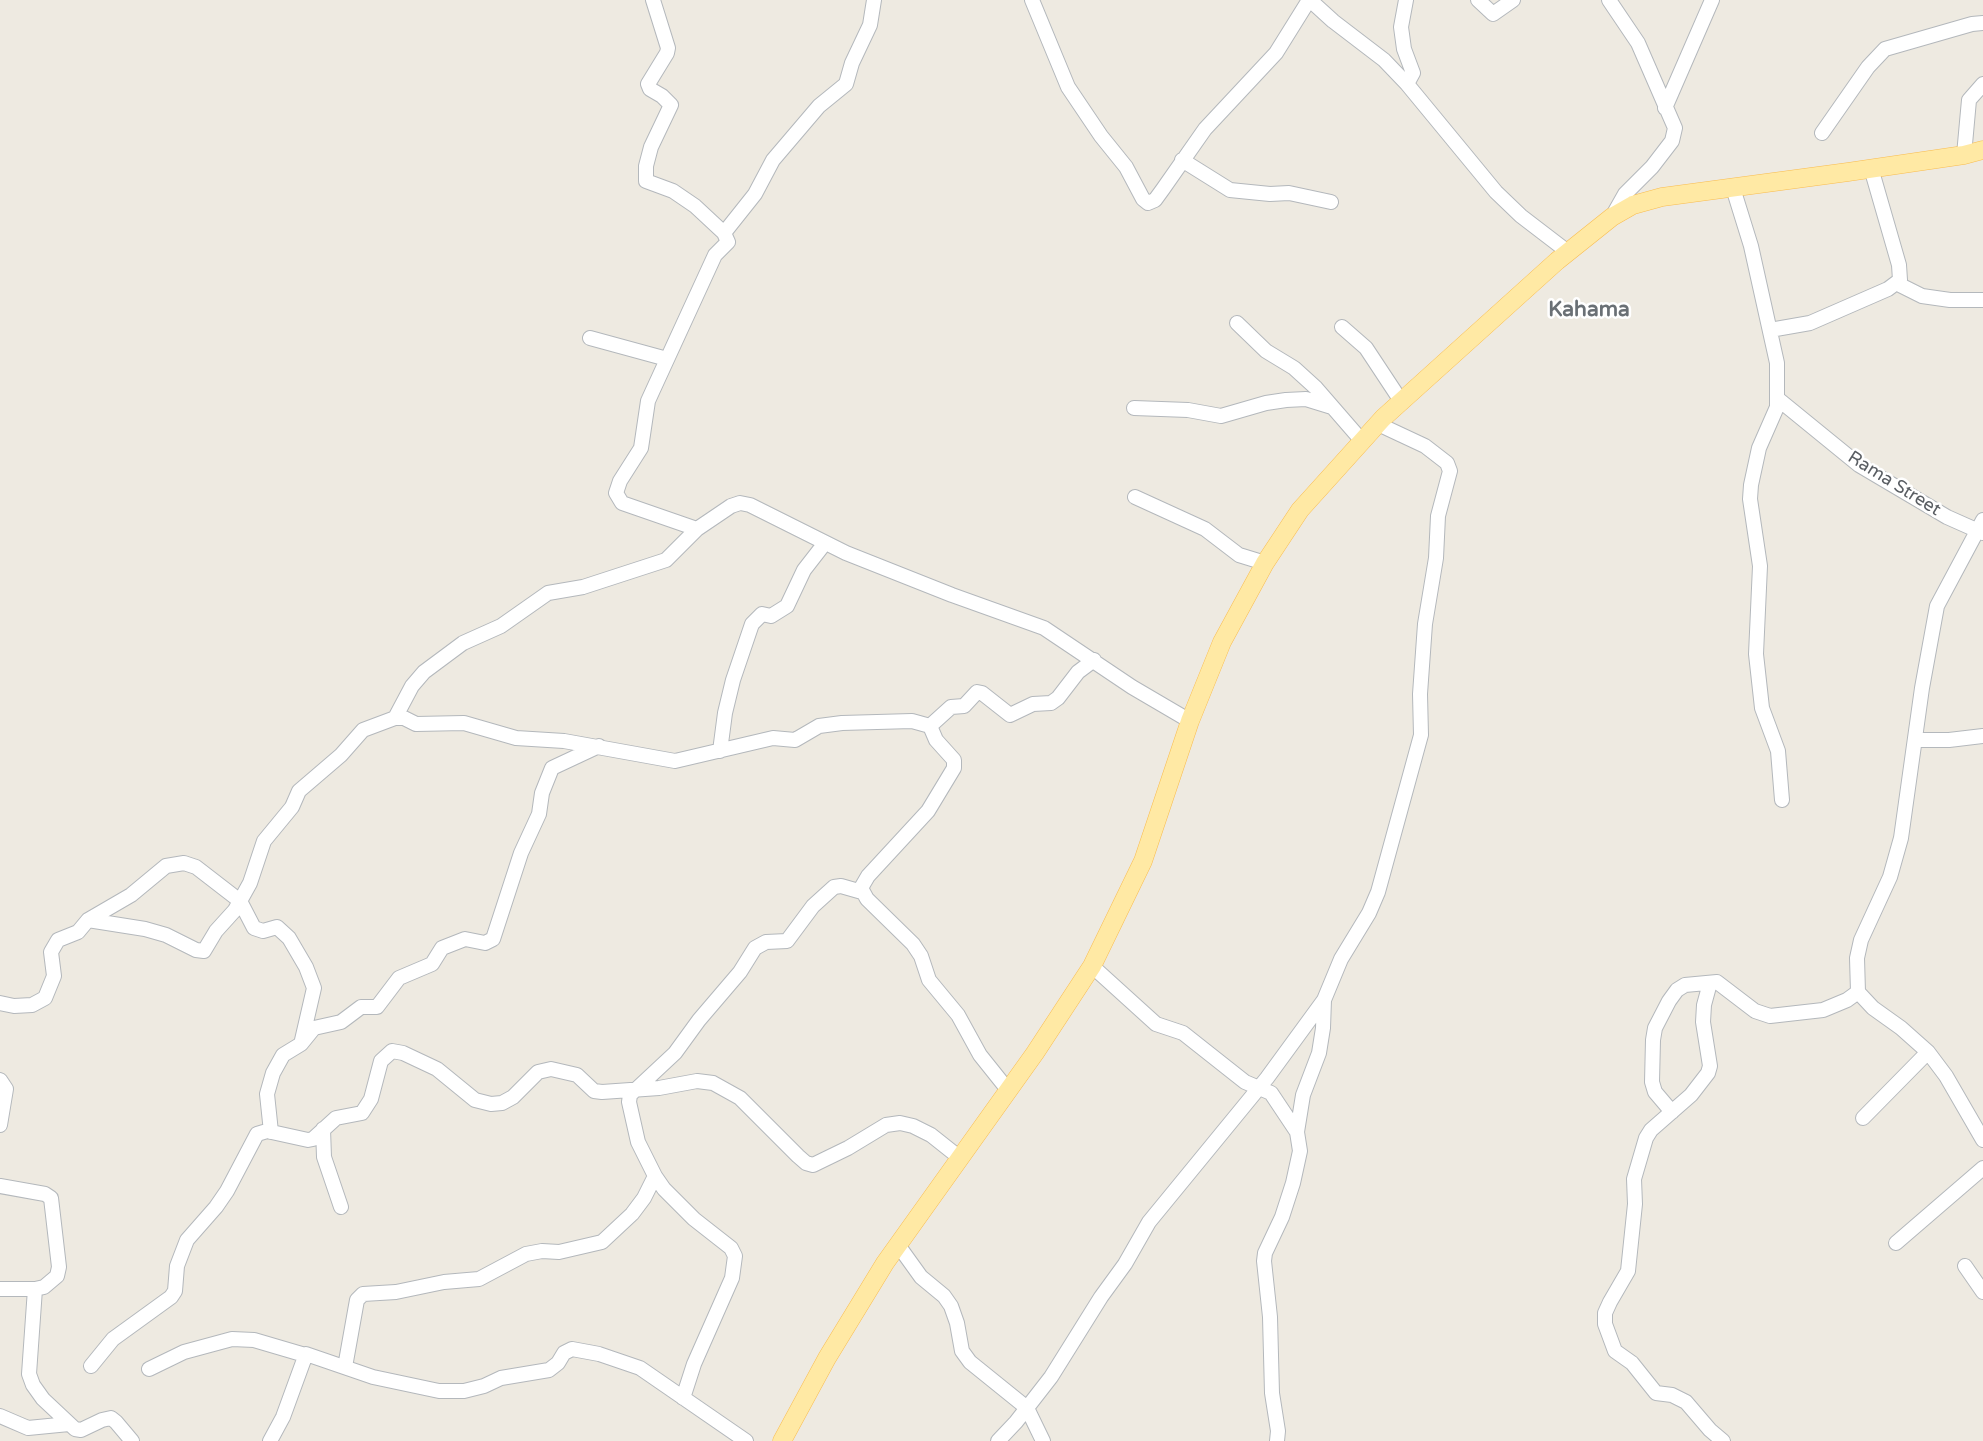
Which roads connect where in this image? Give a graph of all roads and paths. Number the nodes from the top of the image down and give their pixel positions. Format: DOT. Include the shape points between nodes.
graph roads {
  1 [pos="653,0"];
  2 [pos="874,0"];
  3 [pos="1032,0"];
  4 [pos="1310,0"];
  5 [pos="1406,0"];
  6 [pos="1478,0"];
  7 [pos="1513,0"];
  8 [pos="1609,0"];
  9 [pos="1712,0"];
  10 [pos="1983,23"];
  11 [pos="1408,84"];
  12 [pos="1983,84"];
  13 [pos="1665,108"];
  14 [pos="1822,133"];
  15 [pos="1983,150"];
  16 [pos="1964,155"];
  17 [pos="1182,160"];
  18 [pos="1871,168"];
  19 [pos="1733,188"];
  20 [pos="1331,202"];
  21 [pos="1612,217"];
  22 [pos="724,233"];
  23 [pos="1569,252"];
  24 [pos="1898,284"];
  25 [pos="1983,300"];
  26 [pos="1237,323"];
  27 [pos="1342,327"];
  28 [pos="1770,330"];
  29 [pos="590,338"];
  30 [pos="667,359"];
  31 [pos="1778,399"];
  32 [pos="1401,401"];
  33 [pos="1332,407"];
  34 [pos="1134,408"];
  35 [pos="1378,424"];
  36 [pos="1362,441"];
  37 [pos="1135,498"];
  38 [pos="1981,527"];
  39 [pos="697,529"];
  40 [pos="825,544"];
  41 [pos="1265,563"];
  42 [pos="1094,660"];
  43 [pos="395,718"];
  44 [pos="1190,721"];
  45 [pos="930,726"];
  46 [pos="1983,736"];
  47 [pos="1915,740"];
  48 [pos="600,746"];
  49 [pos="720,751"];
  50 [pos="1782,800"];
  51 [pos="862,892"];
  52 [pos="240,901"];
  53 [pos="88,920"];
  54 [pos="1092,966"];
  55 [pos="1710,983"];
  56 [pos="1858,992"];
  57 [pos="1324,1000"];
  58 [pos="0,1003"];
  59 [pos="301,1044"];
  60 [pos="1928,1052"];
  61 [pos="0,1080"];
  62 [pos="1258,1089"];
  63 [pos="635,1090"];
  64 [pos="1009,1090"];
  65 [pos="1672,1112"];
  66 [pos="1863,1118"];
  67 [pos="0,1125"];
  68 [pos="323,1129"];
  69 [pos="271,1132"];
  70 [pos="1297,1132"];
  71 [pos="1983,1140"];
  72 [pos="960,1158"];
  73 [pos="1983,1168"];
  74 [pos="654,1176"];
  75 [pos="0,1186"];
  76 [pos="341,1207"];
  77 [pos="1896,1243"];
  78 [pos="898,1245"];
  79 [pos="1965,1266"];
  80 [pos="0,1289"];
  81 [pos="36,1289"];
  82 [pos="1983,1292"];
  83 [pos="304,1355"];
  84 [pos="91,1366"];
  85 [pos="345,1367"];
  86 [pos="149,1369"];
  87 [pos="683,1398"];
  88 [pos="1027,1408"];
  89 [pos="0,1416"];
  90 [pos="69,1423"];
  91 [pos="132,1441"];
  92 [pos="270,1441"];
  93 [pos="746,1441"];
  94 [pos="782,1441"];
  95 [pos="998,1441"];
  96 [pos="1043,1441"];
  97 [pos="1277,1441"];
  98 [pos="1723,1441"];
  1 -- 22 [label="street" via="668,48 648,84 671,106 651,147 646,181 673,191"];
  2 -- 22 [label="street" via="870,25 846,84 819,106 773,160 755,194"];
  3 -- 17 [label="street" via="1068,87 1126,167 1143,199 1148,203 1155,200"];
  4 -- 11 [label="street"];
  4 -- 17 [label="street" via="1276,53"];
  5 -- 11 [label="street" via="1401,27 1413,73"];
  6 -- 7 [label="street" via="1493,14"];
  8 -- 13 [label="street" via="1638,43"];
  9 -- 13 [label="street"];
  10 -- 14 [label="street" via="1885,49"];
  11 -- 23 [label="street" via="1496,192"];
  12 -- 16 [label="street" via="1969,100"];
  13 -- 21 [label="street" via="1675,128 1671,141 1625,194"];
  15 -- 16 [label="main road"];
  16 -- 18 [label="main road"];
  17 -- 20 [label="street" via="1230,190 1289,193"];
  18 -- 19 [label="main road"];
  18 -- 24 [label="street" via="1899,265"];
  19 -- 21 [label="main road" via="1662,197"];
  19 -- 28 [label="street"];
  21 -- 23 [label="main road"];
  22 -- 30 [label="street" via="728,242 715,255"];
  23 -- 32 [label="main road"];
  24 -- 25 [label="street" via="1922,296"];
  24 -- 28 [label="street" via="1810,323"];
  26 -- 33 [label="street" via="1266,351 1294,368"];
  27 -- 32 [label="street" via="1366,348"];
  28 -- 31 [label="street"];
  29 -- 30 [label="street"];
  30 -- 39 [label="street" via="648,401 641,448 616,493 622,503"];
  31 -- 38 [label="street, Rama Street" via="1859,465 1947,517"];
  31 -- 50 [label="street" via="1759,448 1750,499 1760,566 1756,654 1762,708 1778,751"];
  32 -- 35 [label="main road"];
  33 -- 34 [label="street" via="1306,399 1286,400 1221,416"];
  33 -- 36 [label="street"];
  35 -- 36 [label="main road"];
  35 -- 57 [label="street" via="1425,446 1447,463 1450,471 1438,516 1425,624 1421,735 1378,892"];
  36 -- 41 [label="main road" via="1300,510"];
  37 -- 41 [label="street" via="1205,529 1239,555"];
  38 -- 47 [label="street" via="1937,607"];
  39 -- 40 [label="street" via="731,506 747,504"];
  39 -- 43 [label="street" via="666,560 583,587 553,591 501,626 463,643 416,680"];
  40 -- 42 [label="street" via="1044,628"];
  40 -- 49 [label="street" via="803,570 787,606 771,616 763,613 753,623 733,681"];
  41 -- 44 [label="main road" via="1222,642"];
  42 -- 44 [label="street"];
  42 -- 45 [label="street" via="1051,703 1033,704 1010,715 977,692 964,706 951,707"];
  43 -- 48 [label="street" via="416,724 464,723 523,740"];
  43 -- 52 [label="street" via="363,730 299,791 264,841"];
  44 -- 54 [label="main road" via="1143,861"];
  45 -- 49 [label="street" via="912,721 842,723 819,726 794,740 773,738"];
  45 -- 51 [label="street" via="954,760 954,768 928,811 862,883"];
  46 -- 47 [label="street"];
  47 -- 56 [label="street" via="1901,838 1890,877 1861,940"];
  48 -- 49 [label="street" via="669,761"];
  48 -- 59 [label="street" via="552,768 491,941 465,939 442,948 432,964 399,978 377,1007 361,1007 341,1023 316,1027"];
  51 -- 63 [label="street" via="834,887 787,941 766,942 755,948 675,1053"];
  51 -- 64 [label="street" via="914,944 929,980"];
  52 -- 53 [label="street" via="196,867 179,863 166,866 131,895"];
  52 -- 53 [label="street" via="201,952 145,929"];
  52 -- 59 [label="street" via="254,928 281,929 306,967 314,991"];
  53 -- 58 [label="street" via="52,948 54,976 45,998 32,1005"];
  54 -- 62 [label="street" via="1156,1024 1183,1034"];
  54 -- 64 [label="main road"];
  55 -- 56 [label="street" via="1717,982 1755,1012 1770,1016 1824,1010"];
  55 -- 65 [label="street" via="1703,1022 1709,1073"];
  55 -- 65 [label="street" via="1677,990 1655,1028 1652,1082"];
  56 -- 60 [label="street"];
  57 -- 62 [label="street"];
  57 -- 70 [label="street" via="1319,1053 1303,1095"];
  59 -- 69 [label="street" via="283,1055 273,1073 267,1094"];
  60 -- 66 [label="street"];
  60 -- 71 [label="street"];
  61 -- 67 [label="street" via="6,1089"];
  62 -- 70 [label="street" via="1271,1093"];
  62 -- 88 [label="street" via="1149,1222"];
  63 -- 68 [label="street" via="594,1091 577,1075 551,1069 538,1072 513,1097 491,1104 475,1100 437,1069 392,1052 381,1061 362,1113 336,1118"];
  63 -- 72 [label="street" via="713,1083 740,1098 806,1163 820,1163 886,1125 901,1123 931,1135"];
  63 -- 74 [label="street" via="629,1102 631,1115"];
  64 -- 72 [label="main road"];
  65 -- 98 [label="street" via="1646,1138 1634,1179 1628,1271 1610,1301 1605,1324 1615,1351 1632,1363 1657,1393 1686,1402"];
  68 -- 69 [label="street" via="308,1140"];
  68 -- 76 [label="street" via="324,1157"];
  69 -- 84 [label="street" via="257,1134 227,1191 187,1240 171,1297 113,1339"];
  70 -- 97 [label="street" via="1300,1151 1293,1183 1264,1261"];
  72 -- 78 [label="main road"];
  73 -- 77 [label="street"];
  74 -- 85 [label="street" via="632,1214 602,1242 526,1254 479,1279 363,1294 357,1300"];
  74 -- 87 [label="street" via="735,1256 732,1278"];
  75 -- 81 [label="street" via="45,1194 53,1201 58,1273"];
  78 -- 88 [label="street" via="921,1277 951,1306 962,1351 970,1362"];
  78 -- 94 [label="main road" via="827,1358"];
  79 -- 82 [label="street"];
  80 -- 81 [label="street"];
  81 -- 90 [label="street" via="29,1374 43,1399"];
  83 -- 85 [label="street"];
  83 -- 86 [label="street" via="254,1340 232,1339 184,1352"];
  83 -- 92 [label="street" via="283,1418"];
  85 -- 87 [label="street" via="416,1387 464,1391 501,1378 549,1370 568,1350 580,1349 640,1368"];
  87 -- 93 [label="street"];
  88 -- 95 [label="street"];
  88 -- 96 [label="street"];
  89 -- 90 [label="street" via="28,1428"];
  90 -- 91 [label="street" via="81,1430 111,1418"];
}
